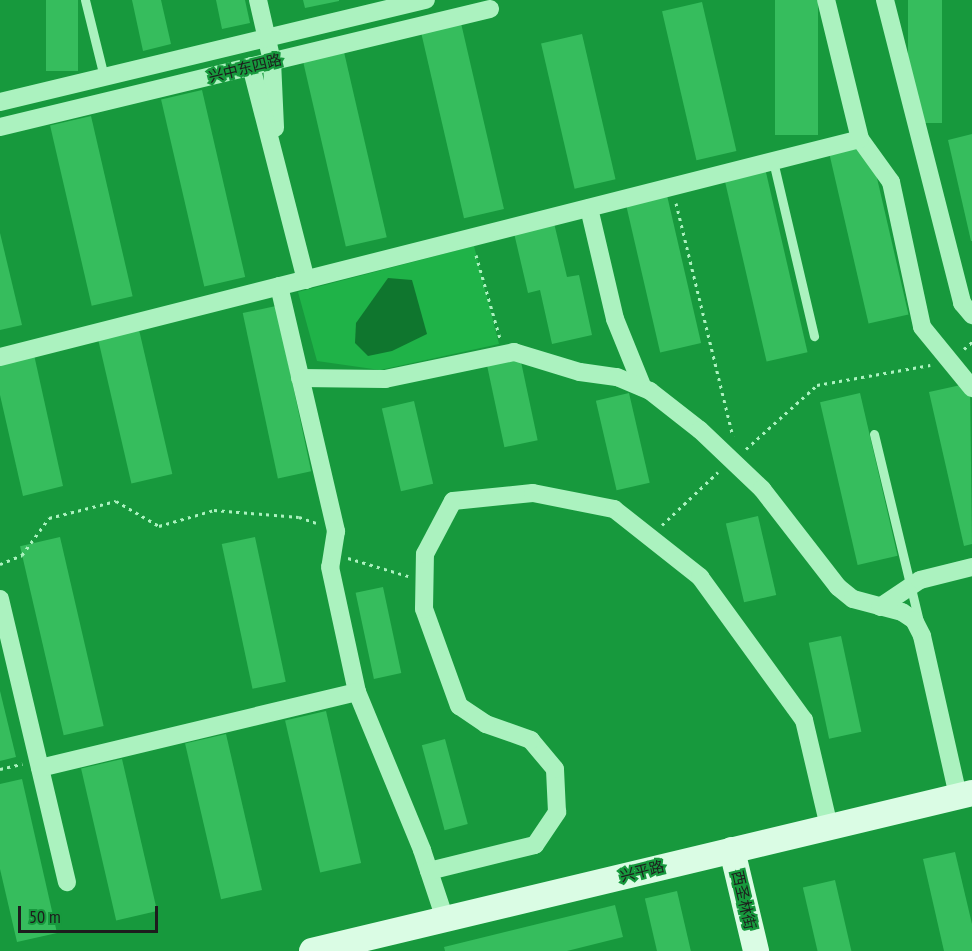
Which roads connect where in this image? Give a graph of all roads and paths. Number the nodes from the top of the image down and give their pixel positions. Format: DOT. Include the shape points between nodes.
graph roads {
  1 [pos="85,0"];
  2 [pos="258,0"];
  3 [pos="426,0"];
  4 [pos="826,0"];
  5 [pos="885,0"];
  6 [pos="362,7"];
  7 [pos="490,9"];
  8 [pos="267,37"];
  9 [pos="272,61"];
  10 [pos="251,66"];
  11 [pos="104,77"];
  12 [pos="0,102"];
  13 [pos="0,127"];
  14 [pos="860,140"];
  15 [pos="773,161"];
  16 [pos="276,163"];
  17 [pos="671,187"];
  18 [pos="589,208"];
  19 [pos="471,238"];
  20 [pos="306,280"];
  21 [pos="279,286"];
  22 [pos="972,315"];
  23 [pos="814,336"];
  24 [pos="972,342"];
  25 [pos="505,354"];
  26 [pos="0,357"];
  27 [pos="950,361"];
  28 [pos="300,378"];
  29 [pos="643,388"];
  30 [pos="972,388"];
  31 [pos="874,434"];
  32 [pos="735,457"];
  33 [pos="336,531"];
  34 [pos="650,537"];
  35 [pos="0,564"];
  36 [pos="972,567"];
  37 [pos="425,582"];
  38 [pos="911,586"];
  39 [pos="0,599"];
  40 [pos="880,607"];
  41 [pos="922,636"];
  42 [pos="357,692"];
  43 [pos="40,768"];
  44 [pos="965,795"];
  45 [pos="829,827"];
  46 [pos="732,850"];
  47 [pos="429,871"];
  48 [pos="67,882"];
  49 [pos="445,919"];
  50 [pos="312,951"];
  51 [pos="756,951"];
  1 -- 11 [label="lane"];
  2 -- 8 [label="street"];
  3 -- 6 [label="street"];
  4 -- 14 [label="street"];
  5 -- 22 [label="street" via="962,303"];
  6 -- 8 [label="street"];
  7 -- 9 [label="street, 兴中东四路"];
  8 -- 9 [label="street"];
  8 -- 11 [label="street"];
  9 -- 10 [label="street, 兴中东四路"];
  9 -- 16 [label="street"];
  10 -- 13 [label="street, 兴中东四路"];
  10 -- 16 [label="street"];
  11 -- 12 [label="street"];
  14 -- 15 [label="street"];
  14 -- 27 [label="street" via="891,182 922,327"];
  15 -- 17 [label="street"];
  15 -- 23 [label="lane"];
  16 -- 20 [label="street"];
  17 -- 18 [label="street"];
  17 -- 32 [label="path"];
  18 -- 19 [label="street"];
  18 -- 29 [label="street" via="615,319"];
  19 -- 20 [label="street"];
  19 -- 25 [label="path"];
  20 -- 21 [label="street"];
  21 -- 26 [label="street"];
  21 -- 28 [label="street"];
  24 -- 27 [label="path"];
  25 -- 28 [label="street" via="424,374 385,379"];
  25 -- 29 [label="street" via="514,352 580,372 617,377"];
  27 -- 30 [label="street"];
  27 -- 32 [label="path" via="818,385"];
  28 -- 33 [label="street"];
  29 -- 32 [label="street"];
  31 -- 38 [label="lane"];
  32 -- 34 [label="path"];
  32 -- 40 [label="street" via="838,587 853,599"];
  33 -- 35 [label="path" via="299,517 214,510 159,525 116,501 48,518 22,555"];
  33 -- 37 [label="path" via="346,557"];
  33 -- 42 [label="street" via="330,567"];
  34 -- 37 [label="street" via="614,508 533,493 453,501 425,554"];
  34 -- 45 [label="street" via="700,576 804,720"];
  36 -- 38 [label="street" via="920,580"];
  37 -- 47 [label="street" via="424,609 459,706 486,724 531,740 555,769 557,812 535,845"];
  38 -- 40 [label="street"];
  38 -- 41 [label="lane"];
  39 -- 43 [label="street"];
  40 -- 41 [label="street" via="902,612 914,620"];
  41 -- 44 [label="street"];
  42 -- 43 [label="street"];
  42 -- 47 [label="street"];
  43 -- 48 [label="street"];
  44 -- 45 [label="street, 兴平路"];
  45 -- 46 [label="street, 兴平路"];
  46 -- 49 [label="street, 兴平路"];
  46 -- 51 [label="street, 西圣林街"];
  47 -- 49 [label="street"];
  49 -- 50 [label="street, 兴平路"];
}
